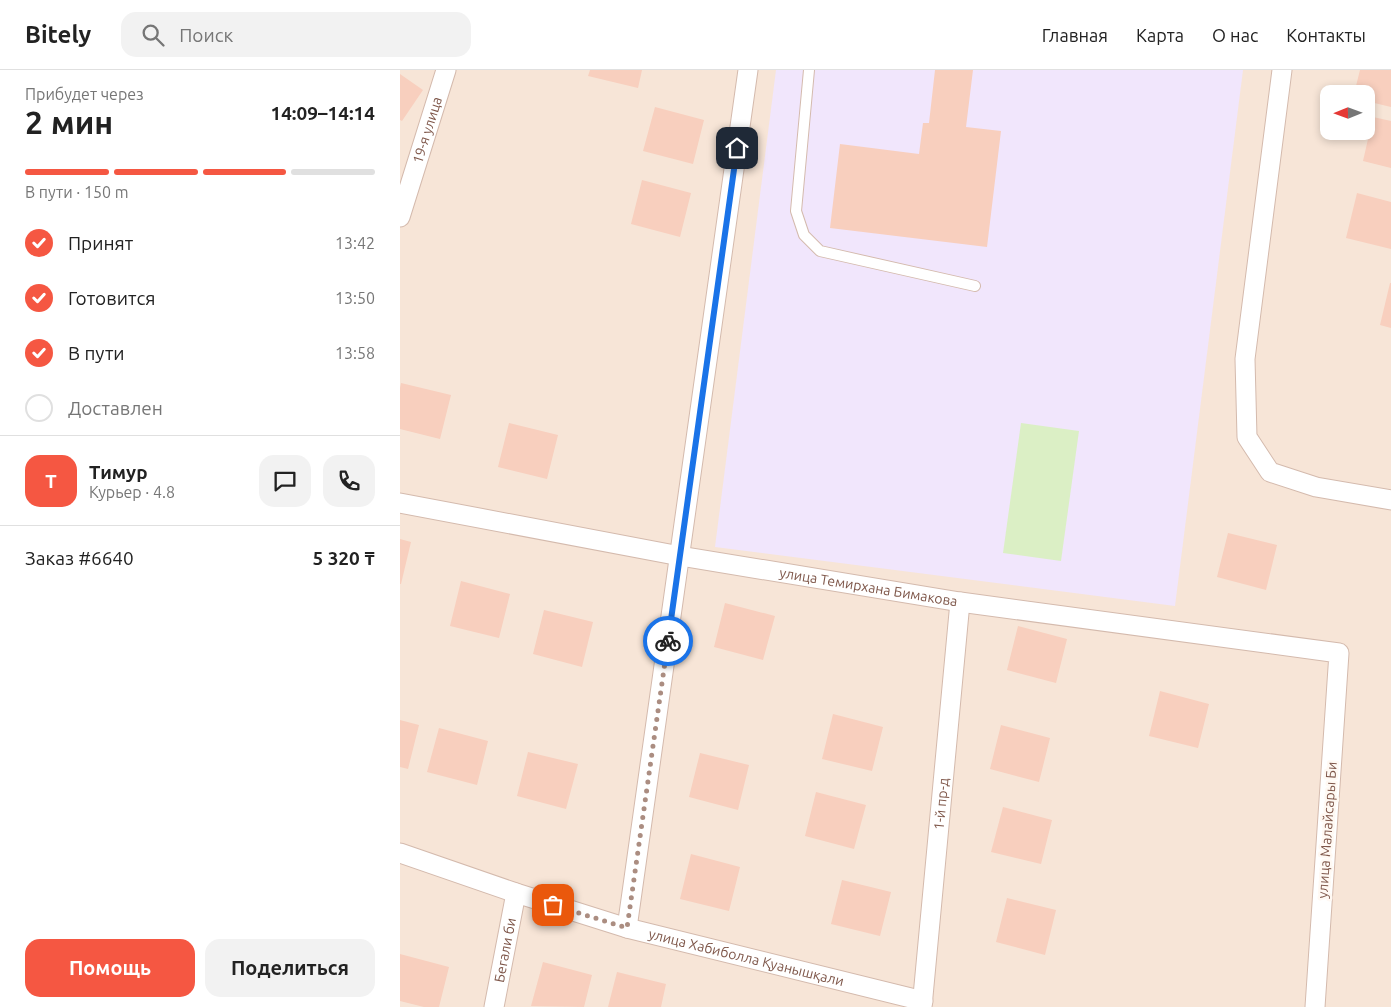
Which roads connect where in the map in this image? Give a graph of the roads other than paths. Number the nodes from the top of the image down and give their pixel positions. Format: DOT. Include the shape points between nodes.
graph roads {
  1 [pos="446,70"];
  2 [pos="748,70"];
  3 [pos="810,70"];
  4 [pos="1282,70"];
  5 [pos="400,217"];
  6 [pos="975,286"];
  7 [pos="1391,500"];
  8 [pos="400,503"];
  9 [pos="680,556"];
  10 [pos="960,602"];
  11 [pos="1340,653"];
  12 [pos="400,853"];
  13 [pos="516,893"];
  14 [pos="627,928"];
  15 [pos="923,1004"];
  16 [pos="494,1007"];
  17 [pos="1315,1007"];
  1 -- 5 [label="street, 19-я улица"];
  2 -- 9 [label="street"];
  3 -- 6 [label="lane" via="796,211 804,235 820,251"];
  4 -- 7 [label="street" via="1245,359 1247,437 1270,472 1316,488"];
  8 -- 9 [label="street, улица Темирхана Бимакова"];
  9 -- 10 [label="street, улица Темирхана Бимакова"];
  9 -- 14 [label="street"];
  10 -- 11 [label="street, улица Темирхана Бимакова"];
  10 -- 15 [label="street, 1-й пр-д"];
  11 -- 17 [label="street, улица Малайcары Би"];
  12 -- 13 [label="street, улица Хабиболла Қуанышқали"];
  13 -- 14 [label="street, улица Хабиболла Қуанышқали"];
  13 -- 16 [label="street, Бегали би"];
  14 -- 15 [label="street, улица Хабиболла Қуанышқали"];
}
